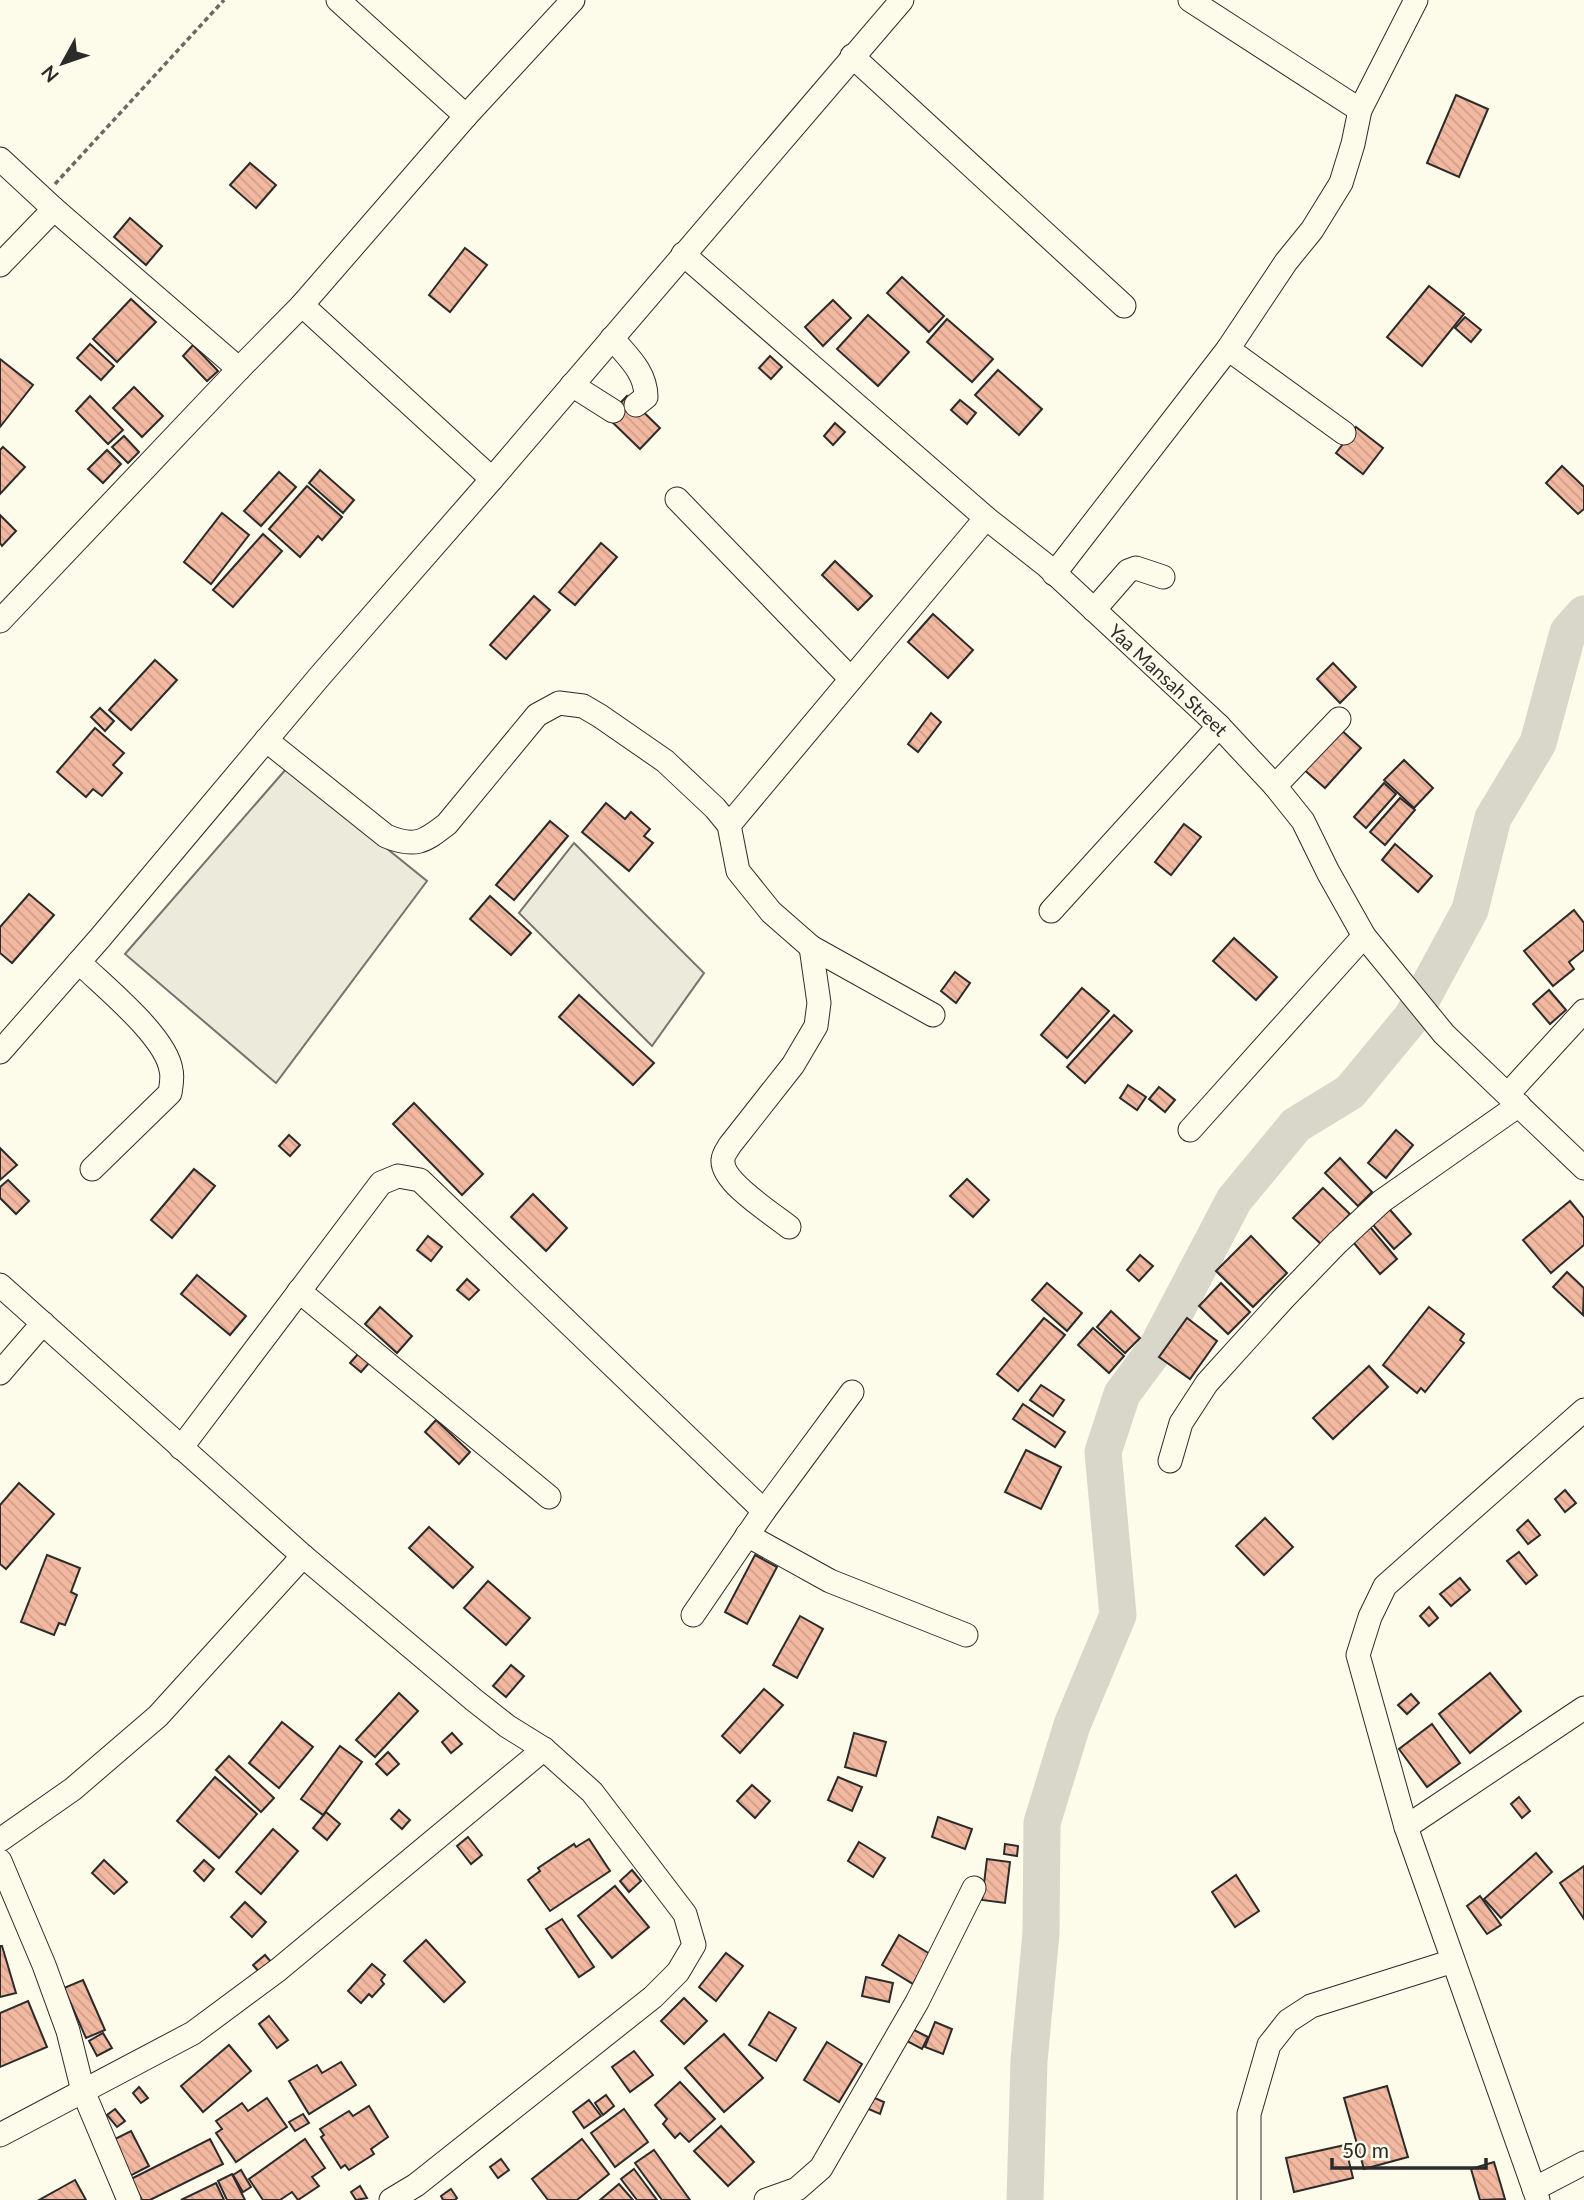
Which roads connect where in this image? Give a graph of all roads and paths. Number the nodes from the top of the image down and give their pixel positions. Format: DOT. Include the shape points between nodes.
graph roads {
  1 [pos="225,0"];
  2 [pos="338,0"];
  3 [pos="573,0"];
  4 [pos="1190,0"];
  5 [pos="1416,0"];
  6 [pos="898,1"];
  7 [pos="852,57"];
  8 [pos="1360,110"];
  9 [pos="466,116"];
  10 [pos="0,159"];
  11 [pos="48,204"];
  12 [pos="683,254"];
  13 [pos="0,265"];
  14 [pos="302,305"];
  15 [pos="1124,306"];
  16 [pos="612,338"];
  17 [pos="1228,349"];
  18 [pos="239,369"];
  19 [pos="572,385"];
  20 [pos="636,405"];
  21 [pos="612,411"];
  22 [pos="1344,433"];
  23 [pos="492,479"];
  24 [pos="677,499"];
  25 [pos="986,518"];
  26 [pos="1054,573"];
  27 [pos="1163,578"];
  28 [pos="1094,610"];
  29 [pos="0,621"];
  30 [pos="851,679"];
  31 [pos="1339,719"];
  32 [pos="1219,726"];
  33 [pos="266,740"];
  34 [pos="1275,786"];
  35 [pos="729,825"];
  36 [pos="1051,911"];
  37 [pos="1364,936"];
  38 [pos="811,947"];
  39 [pos="79,962"];
  40 [pos="1584,1011"];
  41 [pos="933,1015"];
  42 [pos="0,1052"];
  43 [pos="1513,1100"];
  44 [pos="1190,1130"];
  45 [pos="1584,1168"];
  46 [pos="92,1169"];
  47 [pos="789,1227"];
  48 [pos="0,1285"];
  49 [pos="299,1291"];
  50 [pos="43,1323"];
  51 [pos="0,1373"];
  52 [pos="852,1392"];
  53 [pos="1584,1410"];
  54 [pos="181,1448"];
  55 [pos="1170,1461"];
  56 [pos="549,1497"];
  57 [pos="764,1511"];
  58 [pos="747,1535"];
  59 [pos="303,1556"];
  60 [pos="693,1615"];
  61 [pos="966,1635"];
  62 [pos="1584,1708"];
  63 [pos="544,1749"];
  64 [pos="1406,1827"];
  65 [pos="0,1840"];
  66 [pos="0,1861"];
  67 [pos="974,1888"];
  68 [pos="1453,1961"];
  69 [pos="83,2091"];
  70 [pos="0,2135"];
  71 [pos="1584,2163"];
  72 [pos="1536,2194"];
  73 [pos="129,2200"];
  74 [pos="391,2200"];
  75 [pos="766,2200"];
  76 [pos="1249,2200"];
  1 -- 11 [label="path" via="72,164"];
  2 -- 9 [label="street"];
  3 -- 9 [label="street"];
  4 -- 8 [label="street"];
  5 -- 8 [label="street"];
  6 -- 7 [label="street"];
  7 -- 12 [label="street"];
  7 -- 15 [label="street"];
  8 -- 17 [label="street" via="1341,183"];
  9 -- 14 [label="street"];
  10 -- 11 [label="street"];
  11 -- 13 [label="street"];
  11 -- 18 [label="street"];
  12 -- 16 [label="street"];
  12 -- 25 [label="street, Yaa Mansah Street"];
  14 -- 18 [label="street"];
  14 -- 23 [label="street"];
  16 -- 19 [label="street"];
  16 -- 20 [label="street" via="646,382 646,397"];
  17 -- 22 [label="street"];
  17 -- 26 [label="street"];
  18 -- 29 [label="street"];
  19 -- 21 [label="street"];
  19 -- 23 [label="street"];
  23 -- 33 [label="street"];
  24 -- 30 [label="street"];
  25 -- 26 [label="street, Yaa Mansah Street"];
  25 -- 30 [label="street"];
  26 -- 28 [label="street, Yaa Mansah Street"];
  27 -- 28 [label="street" via="1136,568 1128,571"];
  28 -- 32 [label="street, Yaa Mansah Street"];
  30 -- 35 [label="street"];
  31 -- 34 [label="street"];
  32 -- 34 [label="street, Yaa Mansah Street"];
  32 -- 36 [label="street"];
  33 -- 35 [label="street" via="386,836 412,844 447,824 537,715 559,703 583,706 664,761"];
  33 -- 39 [label="street"];
  34 -- 37 [label="street, Yaa Mansah Street" via="1303,821"];
  35 -- 38 [label="street" via="738,871 771,912"];
  37 -- 43 [label="street, Yaa Mansah Street" via="1444,1034"];
  37 -- 44 [label="street"];
  38 -- 41 [label="street"];
  38 -- 47 [label="street" via="819,1003 816,1026 793,1065 722,1158 733,1182"];
  39 -- 42 [label="street"];
  39 -- 46 [label="street" via="144,1025 172,1070 170,1093"];
  40 -- 43 [label="street"];
  43 -- 45 [label="street, Yaa Mansah Street"];
  43 -- 55 [label="street" via="1382,1201 1328,1252 1207,1383 1181,1423"];
  48 -- 50 [label="street"];
  49 -- 54 [label="street"];
  49 -- 56 [label="street"];
  49 -- 57 [label="street" via="381,1183 398,1176 420,1181"];
  50 -- 51 [label="street"];
  50 -- 54 [label="street"];
  52 -- 57 [label="street"];
  53 -- 64 [label="street" via="1385,1586 1370,1617 1358,1655"];
  54 -- 59 [label="street"];
  57 -- 58 [label="street"];
  58 -- 60 [label="street"];
  58 -- 61 [label="street" via="830,1581"];
  59 -- 63 [label="street" via="507,1726"];
  59 -- 65 [label="street" via="158,1716 73,1789"];
  62 -- 64 [label="street"];
  63 -- 69 [label="street" via="267,1978 193,2033"];
  63 -- 74 [label="street" via="601,1803 685,1914 694,1945 678,1972 653,1997 427,2177"];
  64 -- 68 [label="street"];
  66 -- 69 [label="street" via="68,2031"];
  67 -- 75 [label="street" via="917,2002 821,2168 797,2189"];
  68 -- 72 [label="street"];
  68 -- 76 [label="street" via="1311,2006 1288,2021 1269,2045 1249,2114"];
  69 -- 70 [label="street"];
  69 -- 73 [label="street"];
  71 -- 72 [label="street"];
}
